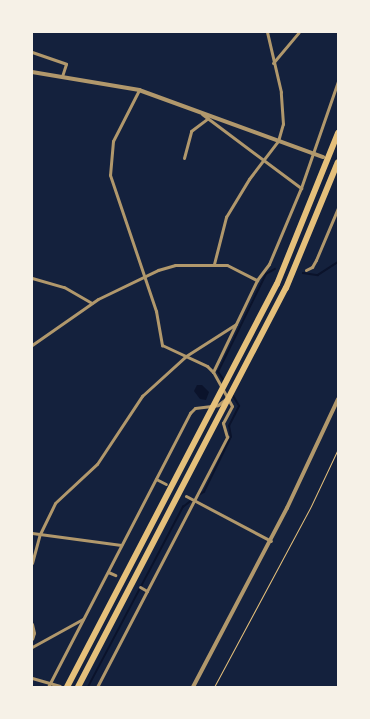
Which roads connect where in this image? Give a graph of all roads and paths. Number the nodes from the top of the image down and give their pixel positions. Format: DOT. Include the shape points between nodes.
graph roads {
  1 [pos="267,32"];
  2 [pos="299,32"];
  3 [pos="32,52"];
  4 [pos="274,63"];
  5 [pos="32,72"];
  6 [pos="62,76"];
  7 [pos="338,80"];
  8 [pos="140,90"];
  9 [pos="199,112"];
  10 [pos="208,118"];
  11 [pos="338,133"];
  12 [pos="278,141"];
  13 [pos="314,154"];
  14 [pos="323,157"];
  15 [pos="184,158"];
  16 [pos="265,159"];
  17 [pos="338,162"];
  18 [pos="302,188"];
  19 [pos="338,208"];
  20 [pos="214,264"];
  21 [pos="268,264"];
  22 [pos="274,265"];
  23 [pos="306,270"];
  24 [pos="143,276"];
  25 [pos="32,278"];
  26 [pos="257,280"];
  27 [pos="92,303"];
  28 [pos="236,324"];
  29 [pos="32,345"];
  30 [pos="186,356"];
  31 [pos="213,372"];
  32 [pos="227,398"];
  33 [pos="338,399"];
  34 [pos="338,449"];
  35 [pos="156,479"];
  36 [pos="166,484"];
  37 [pos="186,496"];
  38 [pos="194,501"];
  39 [pos="32,533"];
  40 [pos="40,534"];
  41 [pos="271,541"];
  42 [pos="121,545"];
  43 [pos="32,563"];
  44 [pos="108,572"];
  45 [pos="115,575"];
  46 [pos="140,587"];
  47 [pos="147,591"];
  48 [pos="83,619"];
  49 [pos="32,624"];
  50 [pos="32,639"];
  51 [pos="32,647"];
  52 [pos="32,678"];
  53 [pos="50,683"];
  54 [pos="60,686"];
  55 [pos="48,687"];
  56 [pos="67,687"];
  57 [pos="78,687"];
  58 [pos="97,687"];
  59 [pos="193,687"];
  60 [pos="214,687"];
  1 -- 4 [label="street"];
  2 -- 4 [label="street"];
  3 -- 6 [label="street" via="66,64"];
  4 -- 12 [label="street" via="281,92 283,124"];
  5 -- 6 [label="street"];
  6 -- 8 [label="street"];
  7 -- 13 [label="street"];
  8 -- 9 [label="street"];
  8 -- 24 [label="street" via="113,141 110,175"];
  9 -- 10 [label="street"];
  9 -- 12 [label="street"];
  10 -- 15 [label="street" via="191,131"];
  10 -- 16 [label="street"];
  11 -- 56 [label="highway" via="280,277 206,425"];
  12 -- 13 [label="street"];
  12 -- 16 [label="street"];
  13 -- 14 [label="street"];
  13 -- 18 [label="street"];
  16 -- 18 [label="street"];
  16 -- 20 [label="street" via="249,179 226,217"];
  17 -- 57 [label="highway" via="298,260 238,384"];
  18 -- 21 [label="street"];
  19 -- 23 [label="street" via="316,260 312,267"];
  20 -- 24 [label="street" via="175,265"];
  20 -- 26 [label="street" via="227,265"];
  21 -- 22 [label="street"];
  21 -- 26 [label="street"];
  24 -- 27 [label="street"];
  24 -- 30 [label="street" via="156,311 162,345"];
  25 -- 27 [label="street" via="64,287"];
  26 -- 28 [label="street"];
  27 -- 29 [label="street"];
  28 -- 30 [label="street"];
  28 -- 31 [label="street"];
  30 -- 31 [label="street" via="207,366"];
  30 -- 40 [label="street" via="142,396 97,464 55,504"];
  31 -- 32 [label="street"];
  32 -- 35 [label="street" via="218,405 195,408 190,413"];
  32 -- 38 [label="street" via="232,406 223,423 226,437"];
  33 -- 41 [label="street"];
  34 -- 60 [label="path" via="311,506"];
  35 -- 36 [label="street"];
  35 -- 42 [label="street"];
  37 -- 38 [label="street"];
  38 -- 41 [label="street"];
  38 -- 47 [label="street"];
  39 -- 40 [label="street"];
  40 -- 42 [label="street"];
  40 -- 43 [label="street"];
  41 -- 59 [label="street"];
  42 -- 44 [label="street"];
  44 -- 45 [label="street"];
  44 -- 48 [label="street"];
  46 -- 47 [label="street"];
  47 -- 58 [label="street"];
  48 -- 51 [label="street"];
  48 -- 53 [label="street"];
  49 -- 50 [label="street"];
  52 -- 53 [label="street"];
  53 -- 54 [label="street"];
  53 -- 55 [label="street"];
}
